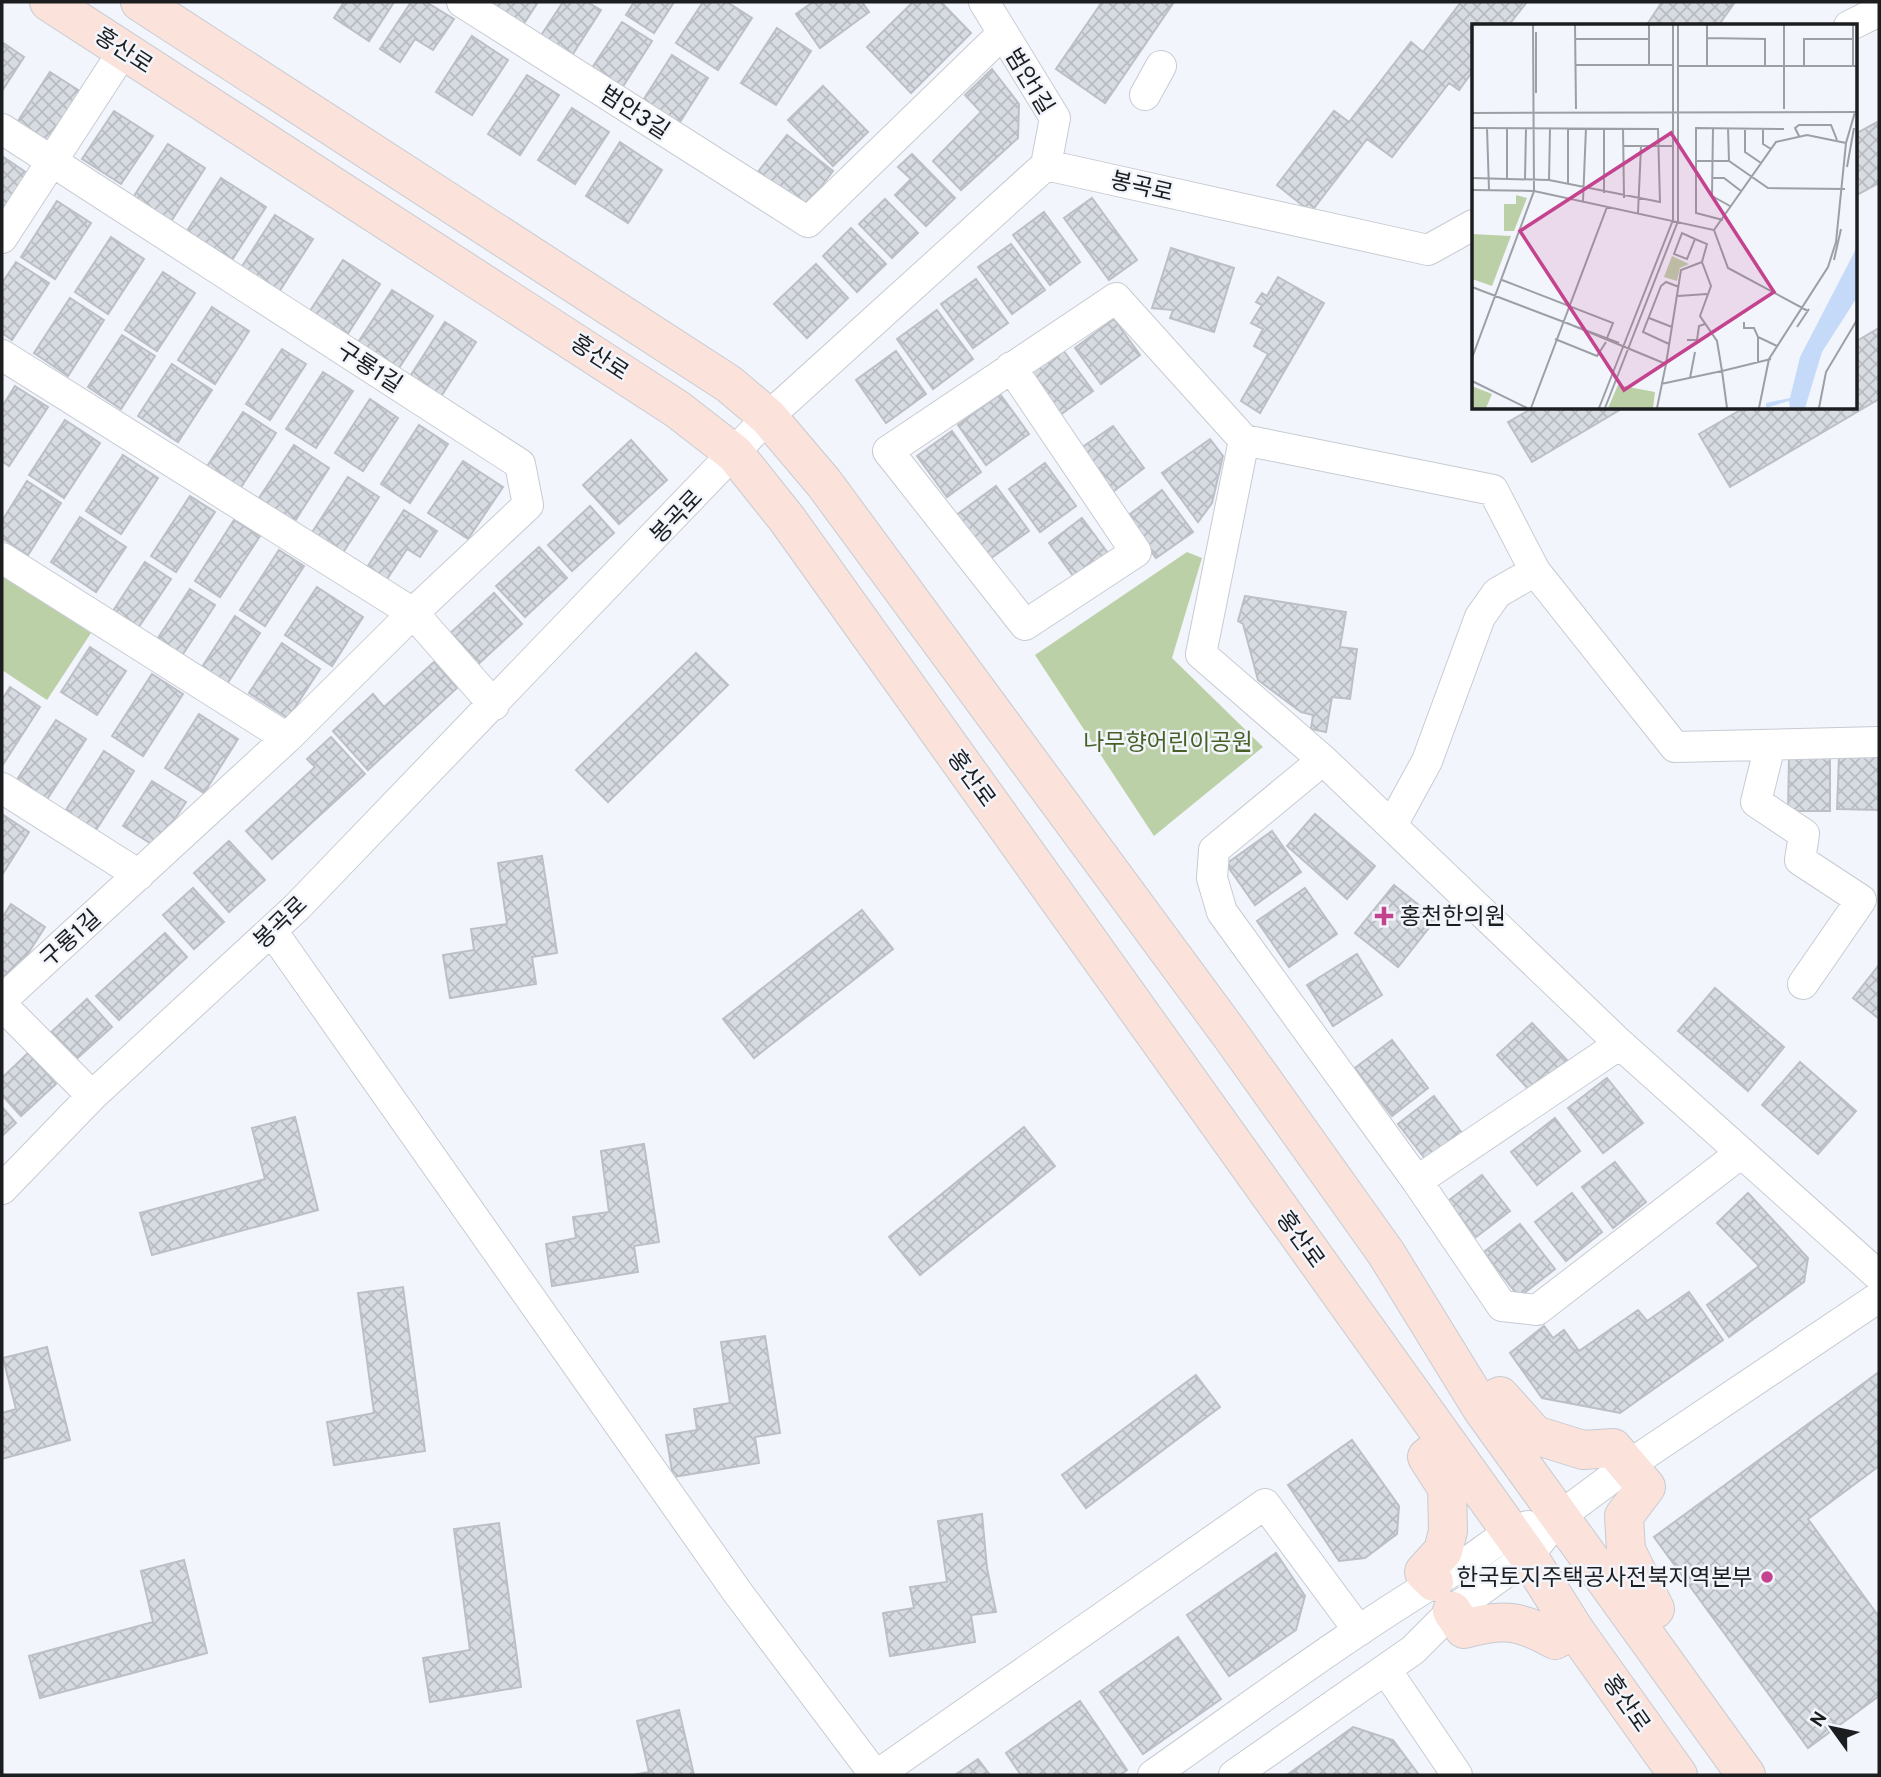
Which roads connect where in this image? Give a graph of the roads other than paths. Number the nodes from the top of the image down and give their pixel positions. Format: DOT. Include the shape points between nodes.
graph roads {
  1 [pos="49,2"];
  2 [pos="140,2"];
  3 [pos="462,2"];
  4 [pos="984,2"];
  5 [pos="1879,11"];
  6 [pos="1853,24"];
  7 [pos="1002,34"];
  8 [pos="124,50"];
  9 [pos="1161,66"];
  10 [pos="1145,95"];
  11 [pos="2,129"];
  12 [pos="51,161"];
  13 [pos="1046,165"];
  14 [pos="1472,226"];
  15 [pos="2,237"];
  16 [pos="2,355"];
  17 [pos="1011,367"];
  18 [pos="768,417"];
  19 [pos="1244,440"];
  20 [pos="735,454"];
  21 [pos="2,558"];
  22 [pos="1535,572"];
  23 [pos="413,613"];
  24 [pos="494,705"];
  25 [pos="287,738"];
  26 [pos="1879,743"];
  27 [pos="1770,745"];
  28 [pos="1323,760"];
  29 [pos="2,788"];
  30 [pos="1392,825"];
  31 [pos="139,875"];
  32 [pos="272,930"];
  33 [pos="1803,984"];
  34 [pos="2,1002"];
  35 [pos="1620,1044"];
  36 [pos="92,1096"];
  37 [pos="1741,1153"];
  38 [pos="1416,1181"];
  39 [pos="2,1189"];
  40 [pos="1879,1276"];
  41 [pos="1879,1297"];
  42 [pos="1482,1409"];
  43 [pos="1446,1443"];
  44 [pos="1629,1465"];
  45 [pos="1559,1517"];
  46 [pos="1519,1544"];
  47 [pos="1443,1596"];
  48 [pos="1638,1622"];
  49 [pos="1574,1629"];
  50 [pos="1359,1632"];
  51 [pos="1386,1670"];
  52 [pos="876,1775"];
  53 [pos="1153,1775"];
  54 [pos="1234,1775"];
  55 [pos="1457,1775"];
  56 [pos="1678,1775"];
  57 [pos="1746,1775"];
  1 -- 8 [label="street, 홍산로"];
  2 -- 18 [label="street, 홍산로" via="729,384"];
  3 -- 7 [label="street, 범안3길" via="808,222"];
  4 -- 7 [label="street, 범안1길"];
  5 -- 6 [label="street"];
  7 -- 13 [label="street, 범안1길" via="1055,118"];
  8 -- 12 [label="street"];
  8 -- 20 [label="street, 홍산로" via="635,380"];
  9 -- 10 [label="street"];
  11 -- 12 [label="street"];
  12 -- 15 [label="street"];
  12 -- 23 [label="street, 구룡1길" via="520,464 528,505"];
  13 -- 14 [label="street, 봉곡로" via="1428,250"];
  13 -- 18 [label="street, 봉곡로"];
  16 -- 23 [label="street"];
  17 -- 17 [label="street" via="1136,552 1025,625 888,451"];
  17 -- 19 [label="street" via="1116,298"];
  18 -- 20 [label="street, 봉곡로"];
  18 -- 42 [label="street, 홍산로" via="824,483 1232,1037 1385,1253"];
  19 -- 22 [label="street" via="1493,490"];
  19 -- 28 [label="street" via="1201,654"];
  20 -- 24 [label="street, 봉곡로"];
  20 -- 43 [label="street, 홍산로" via="803,542"];
  21 -- 25 [label="street"];
  22 -- 27 [label="street" via="1675,747"];
  22 -- 30 [label="street" via="1497,593 1480,617 1427,761"];
  23 -- 24 [label="street"];
  23 -- 25 [label="street, 구룡1길"];
  24 -- 32 [label="street, 봉곡로"];
  25 -- 31 [label="street, 구룡1길"];
  26 -- 27 [label="street"];
  27 -- 33 [label="street" via="1756,802 1804,834 1800,860 1861,900"];
  28 -- 30 [label="street"];
  28 -- 38 [label="street" via="1214,850 1212,878 1222,912"];
  29 -- 31 [label="street"];
  30 -- 35 [label="street"];
  31 -- 34 [label="street, 구룡1길"];
  32 -- 36 [label="street, 봉곡로"];
  32 -- 52 [label="street" via="738,1593"];
  34 -- 36 [label="street"];
  35 -- 37 [label="street"];
  35 -- 38 [label="street"];
  36 -- 39 [label="street, 봉곡로"];
  37 -- 38 [label="street" via="1537,1310 1502,1306"];
  37 -- 40 [label="street"];
  41 -- 44 [label="street"];
  42 -- 44 [label="street" via="1500,1396 1535,1435 1583,1450 1613,1448"];
  42 -- 45 [label="street, 홍산로"];
  43 -- 46 [label="street, 홍산로"];
  43 -- 47 [label="street" via="1427,1457 1447,1488 1448,1531 1443,1551 1424,1572"];
  44 -- 45 [label="street"];
  44 -- 48 [label="street" via="1646,1487 1624,1516 1626,1550 1656,1609"];
  45 -- 46 [label="street"];
  45 -- 48 [label="street, 홍산로"];
  46 -- 47 [label="street" via="1480,1554"];
  46 -- 49 [label="street, 홍산로"];
  47 -- 49 [label="street" via="1464,1629 1496,1620 1530,1625 1555,1640"];
  47 -- 50 [label="street"];
  47 -- 51 [label="street" via="1413,1650"];
  48 -- 57 [label="street, 홍산로"];
  49 -- 56 [label="street, 홍산로"];
  50 -- 52 [label="street" via="1265,1504"];
  50 -- 53 [label="street"];
  51 -- 54 [label="street"];
  51 -- 55 [label="street"];
}
